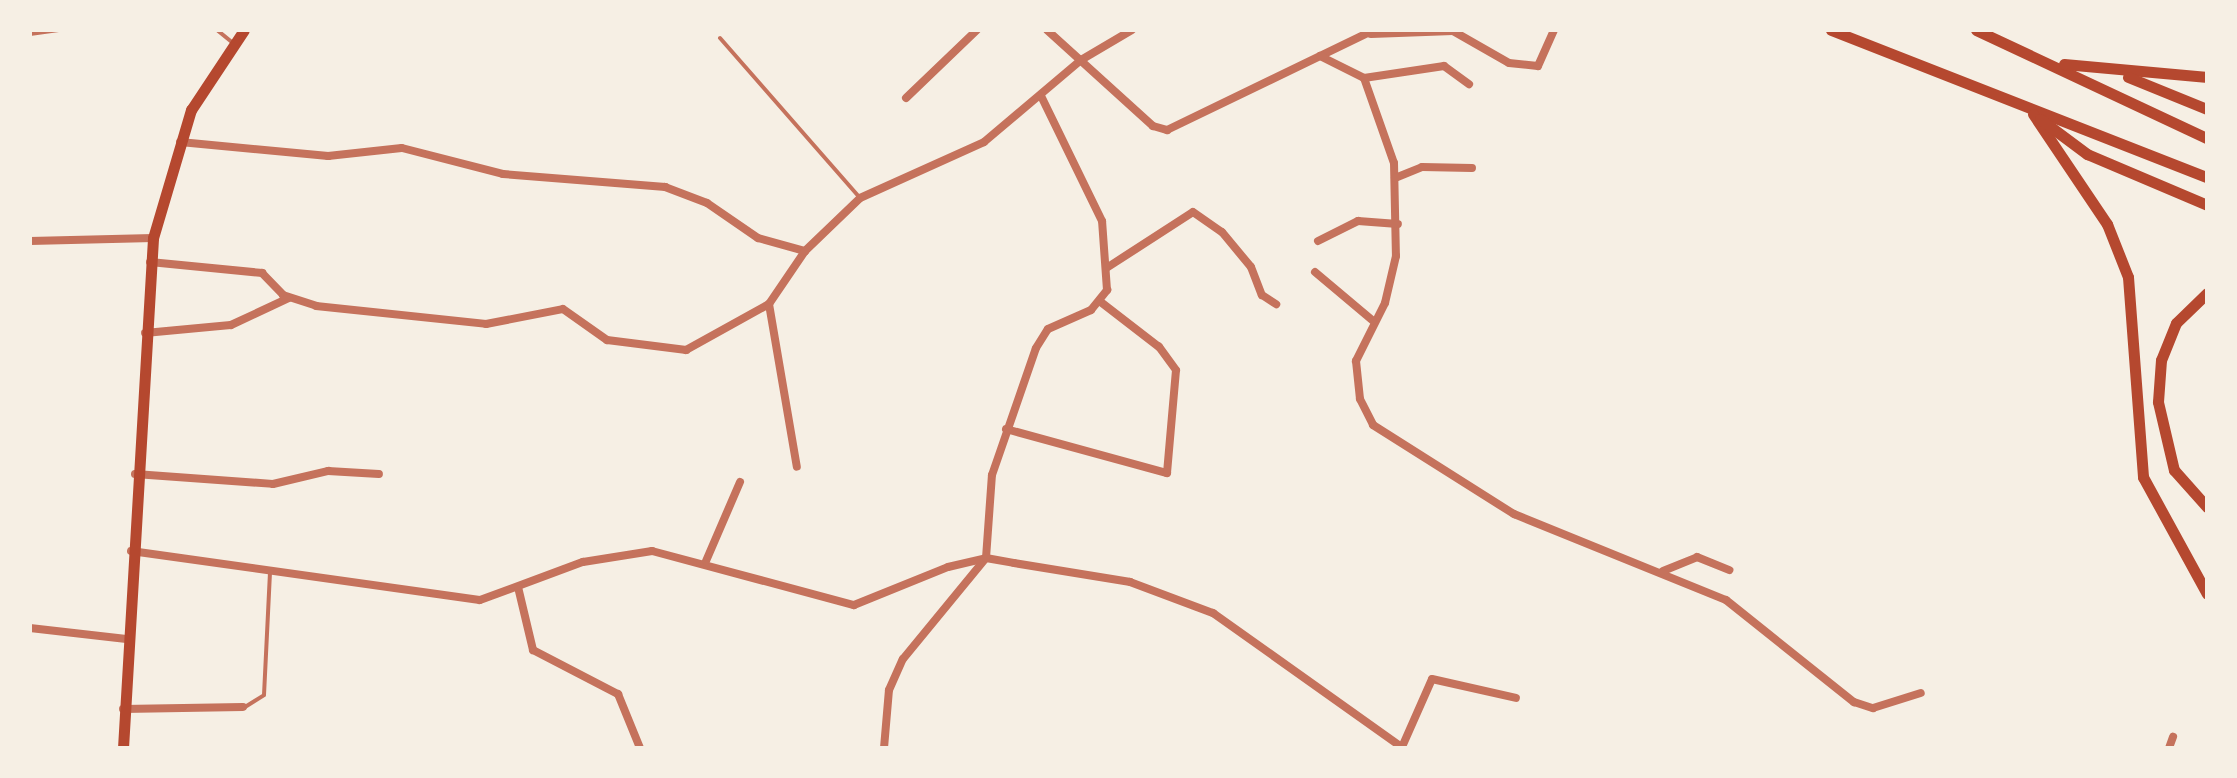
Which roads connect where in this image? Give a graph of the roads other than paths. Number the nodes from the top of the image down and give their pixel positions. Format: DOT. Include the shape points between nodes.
graph roads {
  1 [pos="59,30"];
  2 [pos="217,30"];
  3 [pos="244,30"];
  4 [pos="977,30"];
  5 [pos="1047,30"];
  6 [pos="1132,30"];
  7 [pos="1374,30"];
  8 [pos="1554,30"];
  9 [pos="1831,30"];
  10 [pos="1866,30"];
  11 [pos="1976,30"];
  12 [pos="30,34"];
  13 [pos="1360,35"];
  14 [pos="720,38"];
  15 [pos="233,43"];
  16 [pos="1861,43"];
  17 [pos="1320,56"];
  18 [pos="1081,60"];
  19 [pos="2058,63"];
  20 [pos="2116,73"];
  21 [pos="2207,77"];
  22 [pos="1364,78"];
  23 [pos="1469,84"];
  24 [pos="1041,96"];
  25 [pos="906,98"];
  26 [pos="2207,109"];
  27 [pos="2033,114"];
  28 [pos="2207,138"];
  29 [pos="179,142"];
  30 [pos="1472,168"];
  31 [pos="2207,177"];
  32 [pos="1395,178"];
  33 [pos="860,198"];
  34 [pos="2207,205"];
  35 [pos="1398,224"];
  36 [pos="153,238"];
  37 [pos="30,241"];
  38 [pos="1318,241"];
  39 [pos="805,251"];
  40 [pos="150,262"];
  41 [pos="1108,267"];
  42 [pos="1315,272"];
  43 [pos="2207,293"];
  44 [pos="289,298"];
  45 [pos="1102,303"];
  46 [pos="769,304"];
  47 [pos="1276,304"];
  48 [pos="1372,320"];
  49 [pos="144,333"];
  50 [pos="1006,429"];
  51 [pos="797,467"];
  52 [pos="135,474"];
  53 [pos="379,474"];
  54 [pos="740,482"];
  55 [pos="2207,507"];
  56 [pos="130,551"];
  57 [pos="986,558"];
  58 [pos="706,561"];
  59 [pos="1730,570"];
  60 [pos="270,571"];
  61 [pos="1663,571"];
  62 [pos="518,587"];
  63 [pos="2207,594"];
  64 [pos="30,628"];
  65 [pos="126,639"];
  66 [pos="1921,693"];
  67 [pos="1516,698"];
  68 [pos="243,707"];
  69 [pos="122,709"];
  70 [pos="2173,737"];
  71 [pos="123,748"];
  72 [pos="640,748"];
  73 [pos="884,748"];
  74 [pos="1403,748"];
  75 [pos="2169,748"];
  1 -- 12 [label="lane"];
  2 -- 15 [label="lane"];
  3 -- 15 [label="main road"];
  4 -- 25 [label="street"];
  5 -- 18 [label="street"];
  6 -- 18 [label="street"];
  7 -- 13 [label="street"];
  8 -- 13 [label="street" via="1538,66 1509,63 1453,31"];
  9 -- 16 [label="main road"];
  10 -- 16 [label="main road"];
  11 -- 19 [label="main road"];
  13 -- 17 [label="street"];
  14 -- 33 [label="lane"];
  15 -- 29 [label="main road"];
  16 -- 27 [label="main road"];
  17 -- 18 [label="street" via="1167,130 1153,126"];
  17 -- 22 [label="street"];
  18 -- 24 [label="street"];
  19 -- 20 [label="main road"];
  19 -- 28 [label="main road" via="2112,98"];
  20 -- 21 [label="main road"];
  20 -- 26 [label="main road"];
  22 -- 23 [label="street" via="1444,66"];
  22 -- 32 [label="street"];
  24 -- 33 [label="street" via="984,142"];
  24 -- 41 [label="street" via="1060,146 1095,201"];
  27 -- 31 [label="main road"];
  27 -- 34 [label="main road" via="2087,154"];
  27 -- 63 [label="main road" via="2107,224 2128,277 2143,477"];
  29 -- 36 [label="main road"];
  29 -- 39 [label="street" via="319,155 402,148 503,174 665,187 707,203 758,238"];
  30 -- 32 [label="street" via="1422,167"];
  32 -- 35 [label="street"];
  33 -- 39 [label="street"];
  35 -- 38 [label="street" via="1358,221"];
  35 -- 48 [label="street" via="1385,303"];
  36 -- 37 [label="street"];
  36 -- 40 [label="main road"];
  39 -- 46 [label="street"];
  40 -- 44 [label="street" via="262,273"];
  40 -- 49 [label="main road"];
  41 -- 45 [label="street"];
  41 -- 47 [label="street" via="1193,212 1222,232 1251,267 1262,295"];
  42 -- 48 [label="street"];
  43 -- 55 [label="main road" via="2176,323 2161,360 2158,402 2174,470"];
  44 -- 46 [label="street" via="486,324 563,309 603,339 674,351 707,343"];
  44 -- 49 [label="street" via="231,325"];
  45 -- 50 [label="street" via="1042,336"];
  45 -- 50 [label="street" via="1159,347 1176,370 1167,473"];
  46 -- 51 [label="street"];
  48 -- 61 [label="street" via="1358,346 1357,379 1366,413 1383,434 1526,520"];
  49 -- 52 [label="main road"];
  50 -- 57 [label="street" via="992,475"];
  52 -- 53 [label="street" via="273,484 328,471"];
  52 -- 56 [label="main road"];
  54 -- 58 [label="street"];
  56 -- 60 [label="street"];
  56 -- 65 [label="main road"];
  57 -- 58 [label="street" via="854,605"];
  57 -- 73 [label="street" via="903,659 889,690"];
  57 -- 74 [label="street" via="1121,581 1194,604 1247,632"];
  58 -- 62 [label="street" via="626,553"];
  59 -- 61 [label="street" via="1697,557"];
  60 -- 62 [label="street" via="466,600"];
  60 -- 68 [label="lane" via="264,695 258,705"];
  61 -- 66 [label="street" via="1734,605 1854,702 1873,708"];
  62 -- 72 [label="street" via="533,650 618,694"];
  64 -- 65 [label="street"];
  65 -- 69 [label="main road"];
  67 -- 74 [label="street" via="1432,679"];
  68 -- 69 [label="street"];
  69 -- 71 [label="main road"];
  70 -- 75 [label="street"];
}
